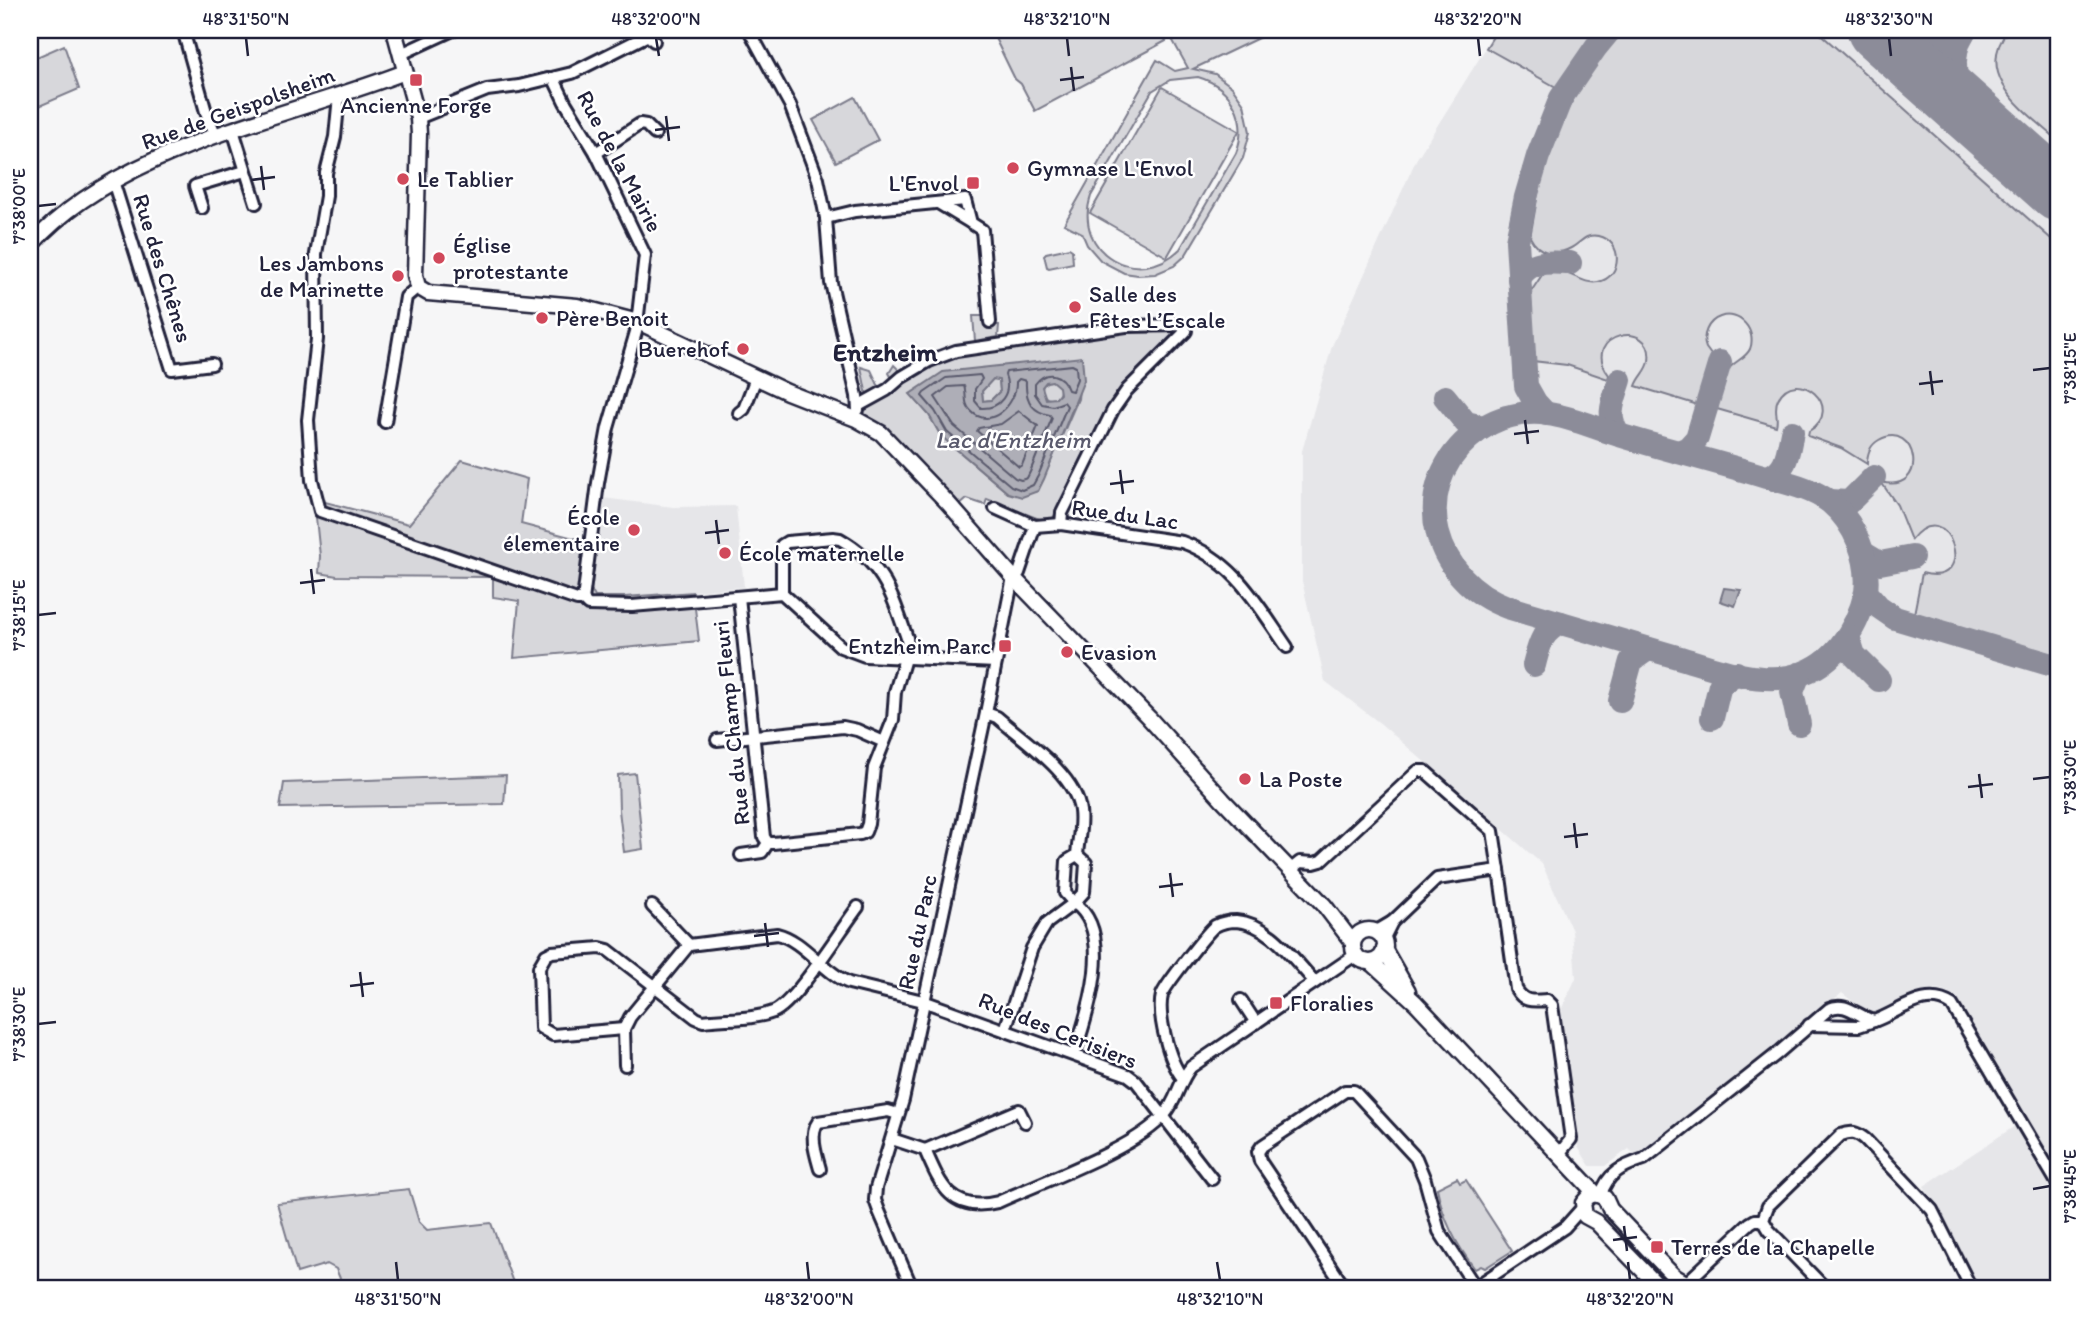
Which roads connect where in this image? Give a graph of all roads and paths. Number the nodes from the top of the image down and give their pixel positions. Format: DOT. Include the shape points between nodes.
graph roads {
  1 [pos="183,30"];
  2 [pos="394,30"];
  3 [pos="453,30"];
  4 [pos="749,30"];
  5 [pos="439,33"];
  6 [pos="654,41"];
  7 [pos="401,54"];
  8 [pos="405,72"];
  9 [pos="554,79"];
  10 [pos="339,96"];
  11 [pos="418,118"];
  12 [pos="233,130"];
  13 [pos="655,134"];
  14 [pos="216,136"];
  15 [pos="597,153"];
  16 [pos="245,171"];
  17 [pos="113,181"];
  18 [pos="256,203"];
  19 [pos="939,203"];
  20 [pos="202,208"];
  21 [pos="826,218"];
  22 [pos="971,223"];
  23 [pos="30,246"];
  24 [pos="418,286"];
  25 [pos="638,322"];
  26 [pos="990,322"];
  27 [pos="212,364"];
  28 [pos="757,378"];
  29 [pos="857,412"];
  30 [pos="739,413"];
  31 [pos="385,422"];
  32 [pos="995,508"];
  33 [pos="1061,524"];
  34 [pos="1035,526"];
  35 [pos="1013,577"];
  36 [pos="782,593"];
  37 [pos="739,597"];
  38 [pos="583,600"];
  39 [pos="1287,647"];
  40 [pos="906,656"];
  41 [pos="996,662"];
  42 [pos="986,713"];
  43 [pos="753,736"];
  44 [pos="717,740"];
  45 [pos="884,742"];
  46 [pos="768,843"];
  47 [pos="741,855"];
  48 [pos="1077,855"];
  49 [pos="1290,870"];
  50 [pos="1499,870"];
  51 [pos="1074,903"];
  52 [pos="1324,905"];
  53 [pos="652,906"];
  54 [pos="858,907"];
  55 [pos="1376,938"];
  56 [pos="689,945"];
  57 [pos="1354,949"];
  58 [pos="1371,962"];
  59 [pos="819,963"];
  60 [pos="1315,982"];
  61 [pos="656,986"];
  62 [pos="1241,1000"];
  63 [pos="923,1001"];
  64 [pos="1416,1003"];
  65 [pos="1874,1021"];
  66 [pos="1256,1023"];
  67 [pos="1809,1025"];
  68 [pos="624,1029"];
  69 [pos="1005,1030"];
  70 [pos="1074,1055"];
  71 [pos="625,1065"];
  72 [pos="1182,1077"];
  73 [pos="898,1114"];
  74 [pos="1164,1116"];
  75 [pos="1025,1122"];
  76 [pos="892,1139"];
  77 [pos="925,1150"];
  78 [pos="1558,1155"];
  79 [pos="820,1169"];
  80 [pos="1212,1179"];
  81 [pos="2059,1185"];
  82 [pos="1599,1195"];
  83 [pos="1610,1209"];
  84 [pos="1587,1213"];
  85 [pos="1763,1220"];
  86 [pos="1684,1283"];
  87 [pos="912,1288"];
  88 [pos="1345,1288"];
  89 [pos="1475,1288"];
  90 [pos="1662,1288"];
  91 [pos="1825,1288"];
  92 [pos="1971,1288"];
  1 -- 14 [label="street"];
  2 -- 7 [label="main road"];
  3 -- 5 [label="street"];
  4 -- 21 [label="street" via="790,105 818,179"];
  5 -- 7 [label="street"];
  6 -- 9 [label="street" via="648,35"];
  7 -- 8 [label="main road"];
  8 -- 10 [label="main road, Rue de Geispolsheim"];
  8 -- 11 [label="main road"];
  9 -- 11 [label="street, Rue de la Mairie" via="487,90"];
  9 -- 15 [label="street, Rue de la Mairie"];
  10 -- 12 [label="main road, Rue de Geispolsheim"];
  10 -- 38 [label="street" via="316,254 317,339 309,405 309,447 320,511"];
  11 -- 24 [label="main road"];
  12 -- 14 [label="main road, Rue de Geispolsheim"];
  12 -- 16 [label="street"];
  13 -- 15 [label="street" via="640,124"];
  14 -- 17 [label="main road, Rue de Geispolsheim"];
  15 -- 25 [label="street, Rue de la Mairie" via="645,255"];
  16 -- 18 [label="street"];
  16 -- 20 [label="street" via="195,186"];
  17 -- 23 [label="main road, Rue de Geispolsheim" via="62,215"];
  17 -- 27 [label="street, Rue des Chênes" via="172,369"];
  19 -- 21 [label="street"];
  19 -- 22 [label="street"];
  19 -- 22 [label="street" via="965,200"];
  21 -- 29 [label="street" via="831,283"];
  22 -- 26 [label="street" via="982,230"];
  24 -- 25 [label="main road" via="428,293 577,306"];
  24 -- 31 [label="street" via="406,297"];
  25 -- 28 [label="main road"];
  25 -- 38 [label="street, Rue de la Mairie" via="608,428"];
  28 -- 29 [label="main road"];
  28 -- 30 [label="street"];
  29 -- 33 [label="street" via="929,360 956,351 1126,326 1181,325 1186,331 1113,410 1062,513"];
  29 -- 35 [label="main road" via="912,464"];
  32 -- 34 [label="street, Rue du Lac"];
  33 -- 34 [label="street, Rue du Lac"];
  33 -- 39 [label="street, Rue du Lac" via="1182,542 1200,549 1227,567"];
  34 -- 35 [label="street" via="1019,573"];
  35 -- 41 [label="street, Rue du Parc"];
  35 -- 49 [label="main road"];
  36 -- 37 [label="street"];
  36 -- 40 [label="street" via="852,653"];
  36 -- 40 [label="street" via="782,545 841,539 888,584 907,638"];
  37 -- 38 [label="street" via="632,606 588,605"];
  37 -- 43 [label="street, Rue du Champ Fleuri"];
  40 -- 41 [label="street"];
  40 -- 45 [label="street, Rue du Champ Fleuri" via="895,692 894,720"];
  41 -- 42 [label="street, Rue du Parc"];
  42 -- 48 [label="street" via="997,717 1063,775 1080,810"];
  42 -- 63 [label="street, Rue du Parc"];
  43 -- 44 [label="street"];
  43 -- 45 [label="street" via="843,727"];
  43 -- 46 [label="street, Rue du Champ Fleuri"];
  45 -- 46 [label="street, Rue du Champ Fleuri" via="874,768 865,832"];
  46 -- 47 [label="street, Rue du Champ Fleuri" via="762,852"];
  48 -- 51 [label="street" via="1086,863 1084,892"];
  48 -- 51 [label="street" via="1067,861 1066,871 1065,893"];
  49 -- 50 [label="street" via="1300,862 1321,861 1418,771 1425,771 1493,831"];
  49 -- 52 [label="main road"];
  50 -- 55 [label="street" via="1437,879"];
  50 -- 78 [label="street" via="1516,989 1526,1000 1547,1000 1552,1005 1571,1139"];
  51 -- 69 [label="street" via="1047,923 1032,948"];
  51 -- 70 [label="street" via="1084,910 1096,960 1091,1002"];
  52 -- 55 [label="main road"];
  52 -- 57 [label="main road"];
  53 -- 56 [label="street"];
  54 -- 59 [label="street"];
  55 -- 57 [label="main road" via="1359,934"];
  55 -- 58 [label="main road" via="1380,958"];
  55 -- 64 [label="main road"];
  56 -- 59 [label="street, Rue des Cerisiers" via="777,934 788,937"];
  56 -- 61 [label="street"];
  57 -- 58 [label="main road" via="1362,961"];
  57 -- 60 [label="street"];
  58 -- 64 [label="main road"];
  59 -- 61 [label="street" via="786,1004 764,1014 703,1021"];
  59 -- 63 [label="street, Rue des Cerisiers" via="849,983"];
  60 -- 66 [label="street"];
  60 -- 72 [label="street" via="1266,933 1234,921 1213,927 1162,993 1171,1059"];
  61 -- 68 [label="street"];
  61 -- 68 [label="street" via="600,948 552,952 542,959 540,1024 547,1033"];
  62 -- 66 [label="street"];
  63 -- 69 [label="street, Rue des Cerisiers"];
  63 -- 73 [label="street, Rue du Parc"];
  64 -- 78 [label="main road"];
  65 -- 67 [label="street" via="1859,1026"];
  65 -- 67 [label="street" via="1837,1005"];
  65 -- 81 [label="street" via="1924,998 1940,997 1952,1005"];
  66 -- 72 [label="street"];
  67 -- 82 [label="street" via="1644,1159 1610,1176"];
  68 -- 71 [label="street"];
  69 -- 70 [label="street, Rue des Cerisiers"];
  70 -- 74 [label="street, Rue des Cerisiers" via="1128,1075"];
  72 -- 74 [label="street"];
  73 -- 76 [label="street, Rue du Parc"];
  73 -- 79 [label="street" via="888,1111 818,1122 814,1136"];
  74 -- 77 [label="street" via="1118,1148 983,1206 953,1198 940,1184"];
  74 -- 80 [label="street, Rue des Cerisiers"];
  75 -- 77 [label="street" via="1019,1110"];
  76 -- 77 [label="street"];
  76 -- 87 [label="street, Rue du Parc" via="875,1200"];
  78 -- 82 [label="main road"];
  78 -- 84 [label="main road"];
  82 -- 83 [label="main road"];
  82 -- 84 [label="main road" via="1588,1196"];
  83 -- 84 [label="main road" via="1604,1220"];
  83 -- 86 [label="main road"];
  84 -- 89 [label="street"];
  84 -- 90 [label="main road"];
  85 -- 86 [label="street" via="1750,1223"];
  85 -- 91 [label="street"];
  85 -- 92 [label="street" via="1768,1206 1841,1135 1856,1132 1932,1210"];
  86 -- 90 [label="main road" via="1669,1281"];
  88 -- 89 [label="street" via="1258,1152 1345,1091 1354,1091 1416,1158 1438,1231"];
}
